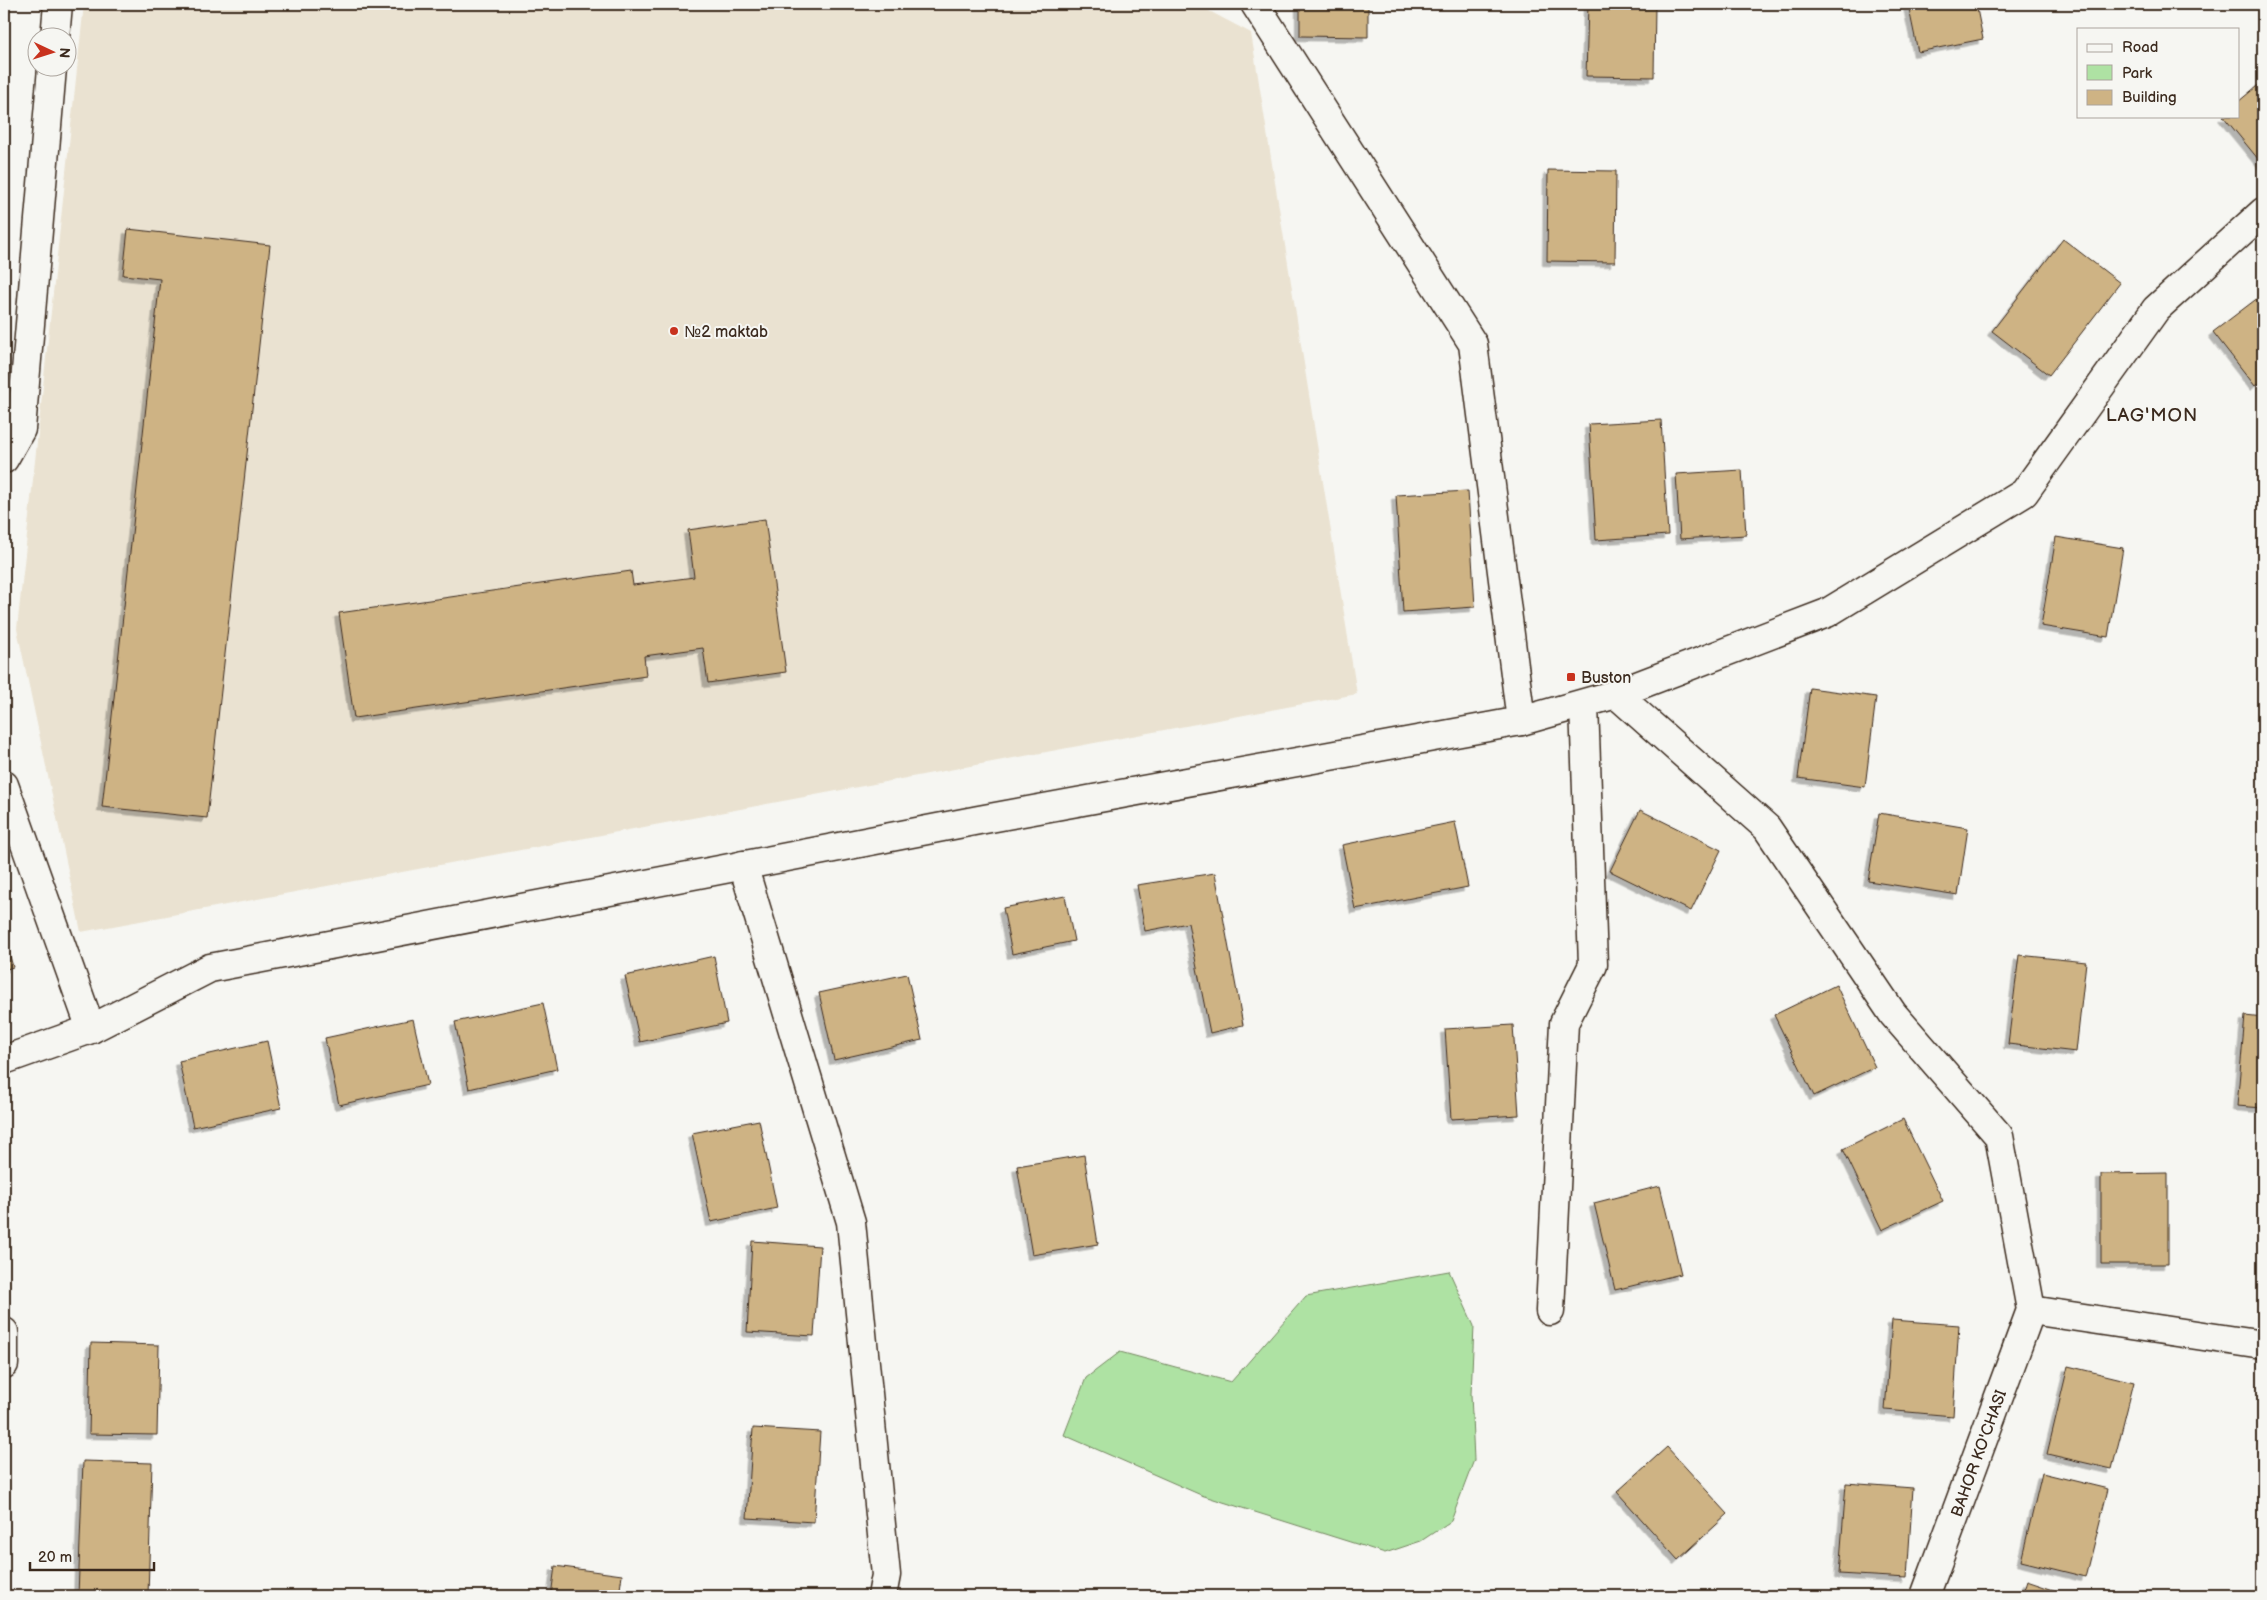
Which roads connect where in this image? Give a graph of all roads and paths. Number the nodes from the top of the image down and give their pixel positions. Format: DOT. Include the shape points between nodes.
graph roads {
  1 [pos="58,4"];
  2 [pos="1255,4"];
  3 [pos="56,28"];
  4 [pos="51,78"];
  5 [pos="2263,212"];
  6 [pos="4,459"];
  7 [pos="1616,694"];
  8 [pos="1584,704"];
  9 [pos="1521,721"];
  10 [pos="4,785"];
  11 [pos="743,865"];
  12 [pos="91,1029"];
  13 [pos="4,1060"];
  14 [pos="2031,1310"];
  15 [pos="1550,1311"];
  16 [pos="4,1332"];
  17 [pos="2263,1345"];
  18 [pos="4,1364"];
  19 [pos="882,1596"];
  20 [pos="1925,1596"];
  1 -- 3 [label="street"];
  2 -- 9 [label="street" via="1473,344"];
  4 -- 6 [label="street" via="21,429"];
  5 -- 7 [label="street" via="2156,309 2024,494 1827,613"];
  7 -- 8 [label="street"];
  7 -- 14 [label="street" via="1767,828 1893,1014 1999,1136"];
  8 -- 9 [label="street"];
  8 -- 15 [label="street" via="1593,965 1564,1024"];
  9 -- 11 [label="street"];
  10 -- 12 [label="street"];
  11 -- 12 [label="street" via="210,968"];
  11 -- 19 [label="street" via="851,1222 886,1575"];
  12 -- 13 [label="street"];
  14 -- 17 [label="street"];
  14 -- 20 [label="street, BAHOR KO'CHASI"];
  16 -- 18 [label="street"];
}
